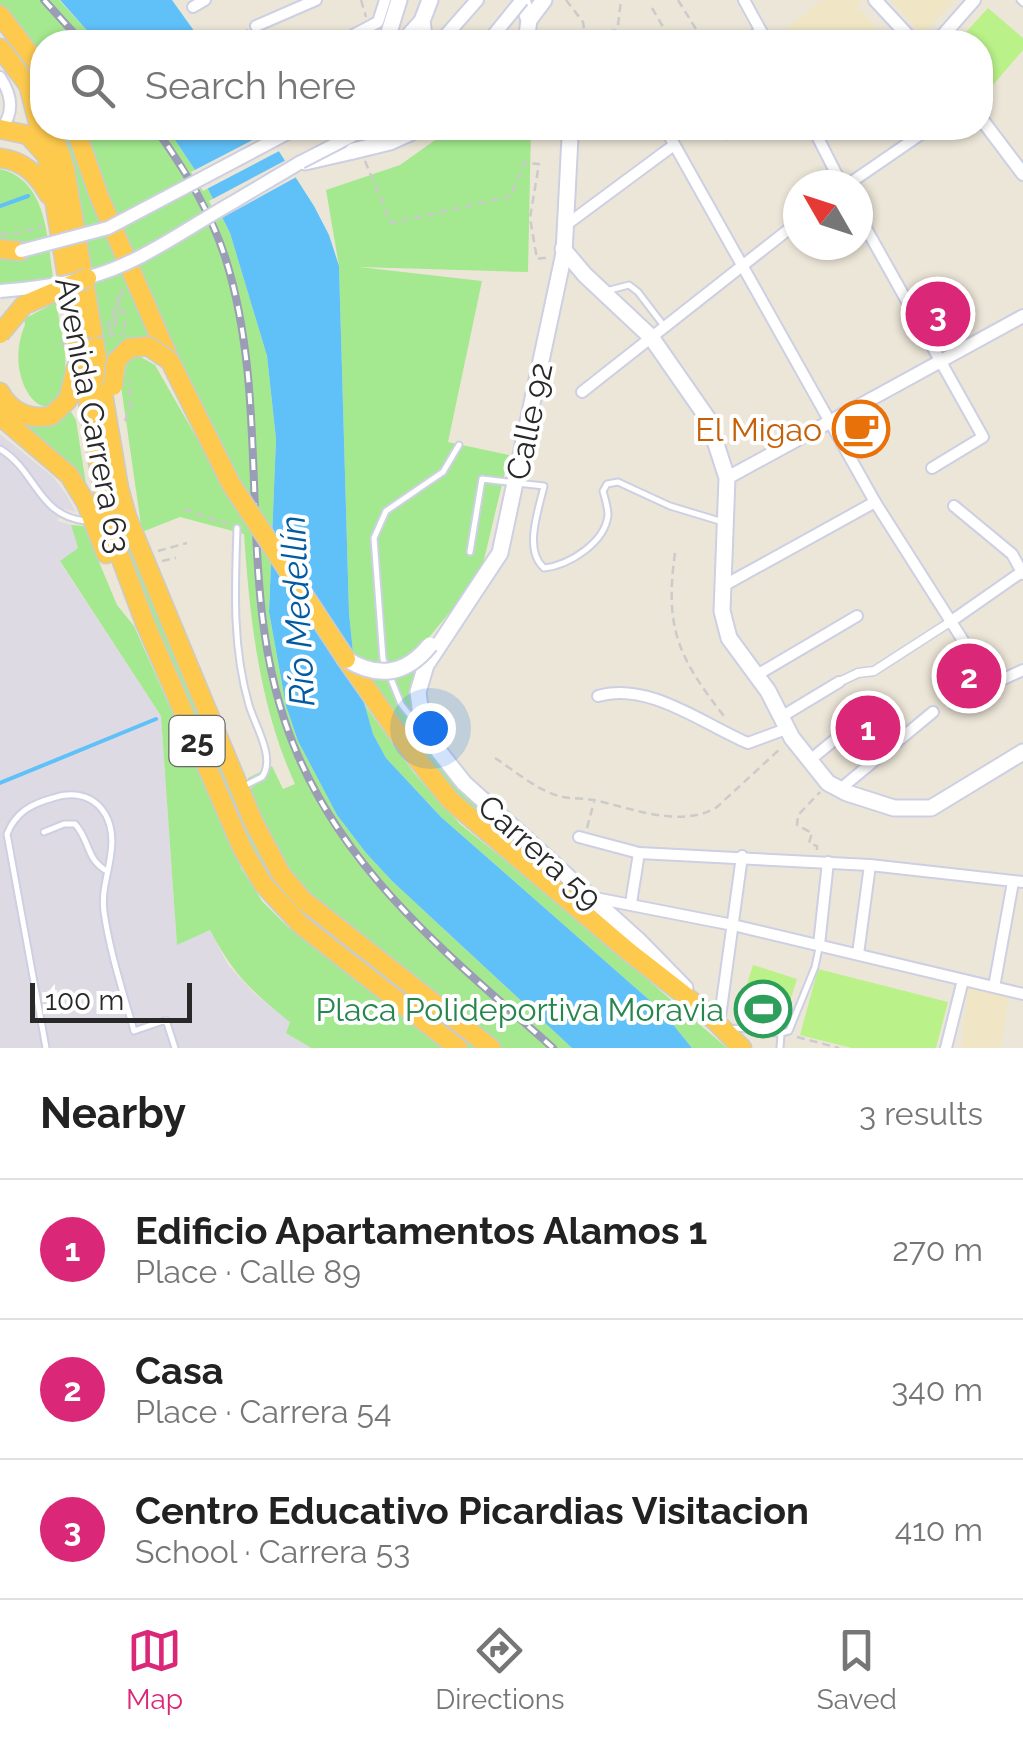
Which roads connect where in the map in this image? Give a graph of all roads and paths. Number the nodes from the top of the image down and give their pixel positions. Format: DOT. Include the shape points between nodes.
graph roads {
  1 [pos="205,0"];
  2 [pos="316,0"];
  3 [pos="385,0"];
  4 [pos="399,0"];
  5 [pos="477,0"];
  6 [pos="522,0"];
  7 [pos="544,0"];
  8 [pos="566,0"];
  9 [pos="621,0"];
  10 [pos="678,0"];
  11 [pos="744,0"];
  12 [pos="875,0"];
  13 [pos="974,0"];
  14 [pos="193,7"];
  15 [pos="425,7"];
  16 [pos="652,8"];
  17 [pos="0,15"];
  18 [pos="256,26"];
  19 [pos="248,30"];
  20 [pos="368,30"];
  21 [pos="390,30"];
  22 [pos="411,30"];
  23 [pos="451,30"];
  24 [pos="498,30"];
  25 [pos="527,30"];
  26 [pos="531,30"];
  27 [pos="584,30"];
  28 [pos="617,30"];
  29 [pos="665,30"];
  30 [pos="697,30"];
  31 [pos="760,30"];
  32 [pos="903,30"];
  33 [pos="948,30"];
  34 [pos="0,48"];
  35 [pos="30,54"];
  36 [pos="0,78"];
  37 [pos="28,84"];
  38 [pos="30,87"];
  39 [pos="30,92"];
  40 [pos="0,130"];
  41 [pos="993,134"];
  42 [pos="30,137"];
  43 [pos="32,140"];
  44 [pos="42,140"];
  45 [pos="56,140"];
  46 [pos="80,140"];
  47 [pos="274,140"];
  48 [pos="344,140"];
  49 [pos="394,140"];
  50 [pos="560,140"];
  51 [pos="568,140"];
  52 [pos="671,140"];
  53 [pos="820,140"];
  54 [pos="912,140"];
  55 [pos="674,145"];
  56 [pos="46,157"];
  57 [pos="0,158"];
  58 [pos="364,160"];
  59 [pos="301,162"];
  60 [pos="837,170"];
  61 [pos="867,170"];
  62 [pos="1023,174"];
  63 [pos="53,202"];
  64 [pos="46,225"];
  65 [pos="566,225"];
  66 [pos="0,234"];
  67 [pos="783,234"];
  68 [pos="873,241"];
  69 [pos="21,251"];
  70 [pos="0,252"];
  71 [pos="558,255"];
  72 [pos="741,266"];
  73 [pos="86,278"];
  74 [pos="0,291"];
  75 [pos="603,291"];
  76 [pos="120,311"];
  77 [pos="1023,316"];
  78 [pos="664,326"];
  79 [pos="125,333"];
  80 [pos="0,334"];
  81 [pos="104,336"];
  82 [pos="651,337"];
  83 [pos="68,346"];
  84 [pos="170,361"];
  85 [pos="941,362"];
  86 [pos="0,392"];
  87 [pos="582,392"];
  88 [pos="0,416"];
  89 [pos="829,422"];
  90 [pos="459,445"];
  91 [pos="0,449"];
  92 [pos="932,468"];
  93 [pos="727,478"];
  94 [pos="516,484"];
  95 [pos="119,488"];
  96 [pos="875,502"];
  97 [pos="954,506"];
  98 [pos="184,509"];
  99 [pos="93,522"];
  100 [pos="726,523"];
  101 [pos="237,528"];
  102 [pos="187,543"];
  103 [pos="470,552"];
  104 [pos="675,553"];
  105 [pos="142,555"];
  106 [pos="1023,572"];
  107 [pos="722,587"];
  108 [pos="857,616"];
  109 [pos="950,622"];
  110 [pos="145,623"];
  111 [pos="431,650"];
  112 [pos="346,659"];
  113 [pos="1023,670"];
  114 [pos="757,674"];
  115 [pos="839,682"];
  116 [pos="420,685"];
  117 [pos="394,686"];
  118 [pos="598,696"];
  119 [pos="932,712"];
  120 [pos="728,722"];
  121 [pos="786,728"];
  122 [pos="849,728"];
  123 [pos="438,750"];
  124 [pos="1023,752"];
  125 [pos="495,758"];
  126 [pos="810,760"];
  127 [pos="833,786"];
  128 [pos="239,789"];
  129 [pos="594,800"];
  130 [pos="44,832"];
  131 [pos="582,838"];
  132 [pos="639,853"];
  133 [pos="742,856"];
  134 [pos="822,861"];
  135 [pos="870,865"];
  136 [pos="106,872"];
  137 [pos="1018,882"];
  138 [pos="590,896"];
  139 [pos="630,902"];
  140 [pos="733,925"];
  141 [pos="819,945"];
  142 [pos="858,954"];
  143 [pos="962,980"];
  144 [pos="994,987"];
  145 [pos="1023,994"];
  146 [pos="722,1027"];
  147 [pos="781,1034"];
  148 [pos="796,1036"];
  149 [pos="46,1048"];
  150 [pos="174,1048"];
  151 [pos="458,1048"];
  152 [pos="491,1048"];
  153 [pos="742,1048"];
  154 [pos="780,1048"];
  155 [pos="839,1048"];
  156 [pos="946,1048"];
  1 -- 14 [label="street"];
  2 -- 18 [label="street"];
  3 -- 20 [label="street" via="382,16"];
  4 -- 21 [label="main road"];
  5 -- 23 [label="street"];
  6 -- 24 [label="street, bridge"];
  6 -- 25 [label="main road"];
  7 -- 26 [label="main road"];
  8 -- 27 [label="path"];
  9 -- 28 [label="path"];
  10 -- 30 [label="path"];
  11 -- 31 [label="street"];
  12 -- 32 [label="street"];
  13 -- 33 [label="street"];
  15 -- 22 [label="main road"];
  16 -- 29 [label="path"];
  17 -- 35 [label="highway"];
  18 -- 19 [label="path"];
  34 -- 37 [label="highway, Avenida Carrera 63 / 25"];
  36 -- 40 [label="street" via="11,108"];
  37 -- 38 [label="highway, Avenida Carrera 63 / 25"];
  37 -- 39 [label="highway, Avenida Carrera 63 / 25"];
  40 -- 42 [label="highway"];
  41 -- 62 [label="street"];
  43 -- 56 [label="highway"];
  44 -- 56 [label="highway, Avenida Carrera 63 / 25"];
  45 -- 95 [label="highway, Avenida Carrera 63 / 25"];
  46 -- 84 [label="highway, Avenida Carrera 63"];
  47 -- 69 [label="street, bridge" via="108,228"];
  48 -- 59 [label="street, bridge"];
  49 -- 59 [label="main road, bridge"];
  50 -- 71 [label="main road, Calle 92"];
  51 -- 65 [label="main road, Calle 92"];
  52 -- 55 [label="street"];
  53 -- 60 [label="street"];
  54 -- 61 [label="street"];
  55 -- 65 [label="street"];
  55 -- 72 [label="street"];
  56 -- 63 [label="highway, Avenida Carrera 63 / 25"];
  57 -- 63 [label="highway" via="28,168"];
  58 -- 71 [label="path" via="391,224 511,196 524,163 539,164 530,218 537,259"];
  59 -- 73 [label="street, bridge" via="146,252"];
  63 -- 83 [label="highway, Avenida Carrera 63 / 25"];
  64 -- 66 [label="path"];
  65 -- 71 [label="main road, Calle 92"];
  67 -- 72 [label="street"];
  68 -- 85 [label="street"];
  69 -- 70 [label="highway"];
  71 -- 75 [label="main road"];
  71 -- 94 [label="main road, Calle 92"];
  72 -- 78 [label="street"];
  72 -- 89 [label="street"];
  73 -- 74 [label="street, bridge"];
  73 -- 80 [label="highway, bridge" via="24,305"];
  75 -- 78 [label="lane" via="629,285"];
  75 -- 82 [label="main road"];
  76 -- 81 [label="path" via="112,332 120,290"];
  77 -- 85 [label="street"];
  78 -- 82 [label="street"];
  79 -- 81 [label="path"];
  81 -- 83 [label="path, bridge"];
  82 -- 87 [label="street"];
  82 -- 93 [label="main road" via="708,420"];
  83 -- 86 [label="highway" via="73,390 57,413 22,414"];
  83 -- 110 [label="highway, Avenida Carrera 63 / 25" via="106,516"];
  84 -- 95 [label="highway, bridge" via="148,346 129,348 116,360"];
  84 -- 112 [label="highway, Avenida Carrera 63, bridge" via="230,484"];
  85 -- 89 [label="street"];
  85 -- 92 [label="street" via="983,437"];
  88 -- 99 [label="highway" via="69,475"];
  89 -- 93 [label="street"];
  89 -- 96 [label="street"];
  90 -- 117 [label="lane" via="443,472 386,510 374,538 381,647"];
  91 -- 99 [label="lane" via="52,509"];
  93 -- 100 [label="main road"];
  94 -- 100 [label="lane" via="544,486 534,548 544,568 588,548 602,532 608,484 618,482"];
  94 -- 103 [label="lane" via="482,479"];
  94 -- 111 [label="main road, Calle 92" via="500,553"];
  95 -- 105 [label="highway, Avenida Carrera 63 / 25"];
  96 -- 107 [label="street"];
  96 -- 109 [label="street"];
  97 -- 106 [label="street" via="1012,554"];
  98 -- 101 [label="path"];
  99 -- 110 [label="highway"];
  100 -- 107 [label="main road"];
  101 -- 128 [label="lane" via="240,656 268,761 262,777"];
  102 -- 105 [label="path"];
  104 -- 120 [label="path" via="674,631 691,674"];
  105 -- 128 [label="highway, Avenida Carrera 63 / 25"];
  106 -- 109 [label="street"];
  107 -- 114 [label="main road" via="729,638"];
  108 -- 114 [label="street"];
  109 -- 113 [label="street" via="999,681"];
  109 -- 115 [label="street" via="874,671"];
  110 -- 151 [label="highway, Avenida Carrera 63 / 25" via="263,884 301,924"];
  111 -- 112 [label="main road, Calle 92, bridge" via="392,672 364,670"];
  111 -- 116 [label="main road"];
  112 -- 146 [label="highway, Avenida Carrera 63" via="451,802"];
  114 -- 121 [label="main road"];
  115 -- 121 [label="street"];
  116 -- 117 [label="lane"];
  116 -- 123 [label="main road, Carrera 59" via="424,720"];
  117 -- 123 [label="lane"];
  118 -- 121 [label="street" via="634,694 665,703 748,743"];
  119 -- 127 [label="street"];
  121 -- 126 [label="main road"];
  121 -- 129 [label="path" via="708,813 642,812"];
  122 -- 126 [label="street"];
  123 -- 138 [label="main road, Carrera 59" via="472,791"];
  124 -- 127 [label="main road" via="931,808 894,808"];
  125 -- 129 [label="path" via="562,797"];
  126 -- 127 [label="main road"];
  127 -- 134 [label="path" via="798,815 797,825 812,832 809,844 817,846"];
  128 -- 152 [label="highway, Avenida Carrera 63 / 25" via="273,862 302,900"];
  129 -- 131 [label="path"];
  130 -- 136 [label="lane" via="75,824 95,865"];
  131 -- 132 [label="street"];
  132 -- 133 [label="street"];
  132 -- 139 [label="street"];
  133 -- 134 [label="street"];
  133 -- 140 [label="street"];
  134 -- 135 [label="street"];
  134 -- 141 [label="street"];
  135 -- 137 [label="street"];
  135 -- 142 [label="street"];
  136 -- 149 [label="lane" via="111,836 96,802 83,794 35,803 12,822 11,870"];
  136 -- 150 [label="lane" via="105,918 134,1031 166,1020"];
  137 -- 144 [label="street"];
  138 -- 139 [label="street"];
  138 -- 146 [label="main road, Carrera 59"];
  139 -- 140 [label="street"];
  140 -- 141 [label="street"];
  140 -- 146 [label="street"];
  141 -- 142 [label="street"];
  141 -- 147 [label="lane" via="789,1031"];
  142 -- 143 [label="street"];
  143 -- 144 [label="street"];
  143 -- 156 [label="street"];
  144 -- 145 [label="street"];
  146 -- 147 [label="lane"];
  146 -- 153 [label="highway, Avenida Carrera 63"];
  147 -- 154 [label="lane"];
  148 -- 155 [label="path"];
}
